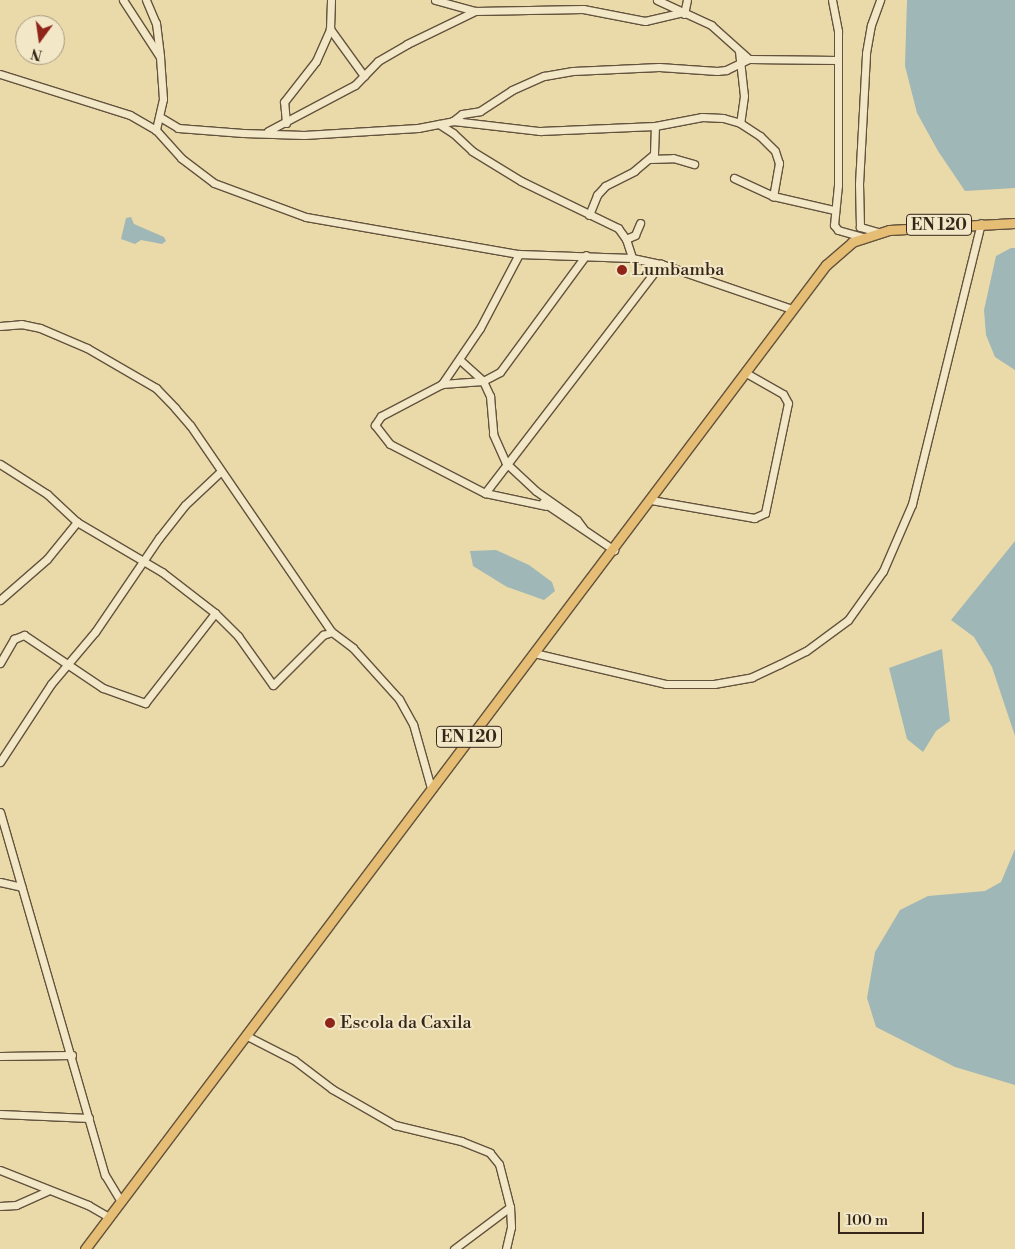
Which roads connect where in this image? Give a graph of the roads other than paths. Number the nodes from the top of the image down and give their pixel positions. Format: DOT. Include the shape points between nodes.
graph roads {
  1 [pos="123,0"];
  2 [pos="146,0"];
  3 [pos="331,0"];
  4 [pos="435,0"];
  5 [pos="657,0"];
  6 [pos="687,0"];
  7 [pos="832,0"];
  8 [pos="880,0"];
  9 [pos="475,11"];
  10 [pos="683,14"];
  11 [pos="330,30"];
  12 [pos="739,51"];
  13 [pos="160,57"];
  14 [pos="748,59"];
  15 [pos="836,60"];
  16 [pos="738,65"];
  17 [pos="0,74"];
  18 [pos="364,76"];
  19 [pos="160,117"];
  20 [pos="453,121"];
  21 [pos="740,123"];
  22 [pos="286,124"];
  23 [pos="439,124"];
  24 [pos="655,126"];
  25 [pos="156,130"];
  26 [pos="265,133"];
  27 [pos="650,159"];
  28 [pos="694,164"];
  29 [pos="734,178"];
  30 [pos="773,196"];
  31 [pos="834,210"];
  32 [pos="589,215"];
  33 [pos="640,223"];
  34 [pos="982,223"];
  35 [pos="1015,223"];
  36 [pos="878,232"];
  37 [pos="863,237"];
  38 [pos="626,239"];
  39 [pos="519,254"];
  40 [pos="586,255"];
  41 [pos="632,258"];
  42 [pos="661,264"];
  43 [pos="792,309"];
  44 [pos="0,326"];
  45 [pos="460,360"];
  46 [pos="746,373"];
  47 [pos="483,381"];
  48 [pos="442,384"];
  49 [pos="506,463"];
  50 [pos="0,464"];
  51 [pos="220,472"];
  52 [pos="536,491"];
  53 [pos="485,493"];
  54 [pos="651,500"];
  55 [pos="546,506"];
  56 [pos="78,522"];
  57 [pos="583,528"];
  58 [pos="614,550"];
  59 [pos="144,562"];
  60 [pos="0,600"];
  61 [pos="215,613"];
  62 [pos="332,632"];
  63 [pos="534,653"];
  64 [pos="0,663"];
  65 [pos="67,666"];
  66 [pos="0,762"];
  67 [pos="431,788"];
  68 [pos="0,812"];
  69 [pos="0,882"];
  70 [pos="21,887"];
  71 [pos="247,1036"];
  72 [pos="72,1055"];
  73 [pos="0,1056"];
  74 [pos="0,1114"];
  75 [pos="89,1118"];
  76 [pos="0,1170"];
  77 [pos="47,1191"];
  78 [pos="121,1202"];
  79 [pos="0,1206"];
  80 [pos="510,1207"];
  81 [pos="109,1217"];
  82 [pos="85,1249"];
  83 [pos="454,1249"];
  84 [pos="506,1249"];
  1 -- 13 [label="street"];
  2 -- 13 [label="street" via="156,23"];
  3 -- 11 [label="street"];
  4 -- 9 [label="street"];
  5 -- 10 [label="street"];
  6 -- 10 [label="street"];
  7 -- 15 [label="street" via="837,24"];
  8 -- 36 [label="street" via="870,26 866,53 859,184 860,227"];
  9 -- 10 [label="street" via="583,9 645,21"];
  9 -- 18 [label="street" via="407,44 378,61"];
  10 -- 12 [label="street" via="711,25"];
  11 -- 18 [label="street"];
  11 -- 22 [label="street" via="313,67 286,98"];
  12 -- 14 [label="street"];
  12 -- 16 [label="street"];
  13 -- 19 [label="street" via="163,100"];
  14 -- 15 [label="street"];
  14 -- 16 [label="street"];
  15 -- 31 [label="street" via="838,164"];
  16 -- 20 [label="street" via="717,71 658,67 573,71 544,76 512,90 485,109 462,114"];
  16 -- 21 [label="street" via="744,96"];
  17 -- 25 [label="street" via="130,115"];
  18 -- 22 [label="street" via="355,86"];
  19 -- 25 [label="street"];
  19 -- 26 [label="street" via="178,128"];
  20 -- 23 [label="street"];
  20 -- 24 [label="street" via="531,131"];
  21 -- 24 [label="street" via="714,116"];
  21 -- 30 [label="street" via="760,136 778,158"];
  22 -- 26 [label="street"];
  23 -- 26 [label="street" via="376,132"];
  23 -- 32 [label="street" via="472,151 521,181"];
  24 -- 27 [label="street" via="656,145"];
  25 -- 39 [label="street" via="181,158 214,183 255,201 306,217"];
  27 -- 28 [label="street" via="674,158"];
  27 -- 32 [label="street" via="605,186 597,195"];
  29 -- 30 [label="street"];
  30 -- 31 [label="street"];
  31 -- 37 [label="street" via="835,228"];
  32 -- 38 [label="street" via="618,228"];
  33 -- 38 [label="street" via="635,235"];
  34 -- 35 [label="main road, EN 120"];
  34 -- 36 [label="main road, EN 120" via="910,226"];
  34 -- 63 [label="street" via="912,504 883,571 848,620 806,651 780,664 752,677 714,684 666,684"];
  36 -- 37 [label="main road, EN 120"];
  37 -- 43 [label="main road, EN 120" via="840,250"];
  38 -- 41 [label="street"];
  39 -- 40 [label="street"];
  39 -- 45 [label="street"];
  40 -- 41 [label="street"];
  40 -- 47 [label="street" via="500,372"];
  41 -- 42 [label="street"];
  42 -- 43 [label="street"];
  42 -- 49 [label="street" via="637,299"];
  43 -- 46 [label="main road, EN 120"];
  44 -- 51 [label="street" via="21,324 40,328 87,348 156,388 190,425"];
  45 -- 47 [label="street"];
  45 -- 48 [label="street"];
  46 -- 54 [label="main road, EN 120"];
  46 -- 54 [label="street" via="783,394 788,403 765,513 754,518"];
  47 -- 48 [label="street"];
  47 -- 49 [label="street" via="493,407 494,441"];
  48 -- 53 [label="street" via="381,416 376,429 396,448"];
  49 -- 52 [label="street"];
  49 -- 53 [label="street"];
  50 -- 56 [label="street" via="47,494"];
  51 -- 59 [label="street" via="184,505"];
  51 -- 62 [label="street"];
  52 -- 55 [label="street"];
  52 -- 57 [label="street" via="577,520"];
  53 -- 55 [label="street"];
  54 -- 58 [label="main road, EN 120"];
  55 -- 57 [label="street"];
  56 -- 59 [label="street"];
  56 -- 60 [label="street" via="47,559"];
  57 -- 58 [label="street"];
  58 -- 63 [label="main road, EN 120"];
  59 -- 61 [label="street"];
  59 -- 65 [label="street" via="96,632"];
  61 -- 62 [label="street" via="238,636 273,685 323,635"];
  61 -- 65 [label="street" via="145,703 103,688"];
  62 -- 67 [label="street" via="353,648 399,699 413,724"];
  63 -- 67 [label="main road, EN 120"];
  64 -- 65 [label="street" via="20,634"];
  65 -- 66 [label="street"];
  67 -- 71 [label="main road, EN 120"];
  68 -- 70 [label="street"];
  69 -- 70 [label="street"];
  70 -- 72 [label="street"];
  71 -- 78 [label="main road, EN 120"];
  71 -- 80 [label="street" via="294,1060 332,1089 395,1125 461,1141 490,1152 499,1164"];
  72 -- 73 [label="street"];
  72 -- 75 [label="street"];
  74 -- 75 [label="street"];
  75 -- 78 [label="street" via="105,1176"];
  76 -- 77 [label="street"];
  77 -- 79 [label="street" via="16,1205"];
  77 -- 81 [label="street" via="88,1205"];
  78 -- 81 [label="main road, EN 120"];
  80 -- 83 [label="street"];
  80 -- 84 [label="street" via="511,1227"];
  81 -- 82 [label="main road, EN 120"];
}
